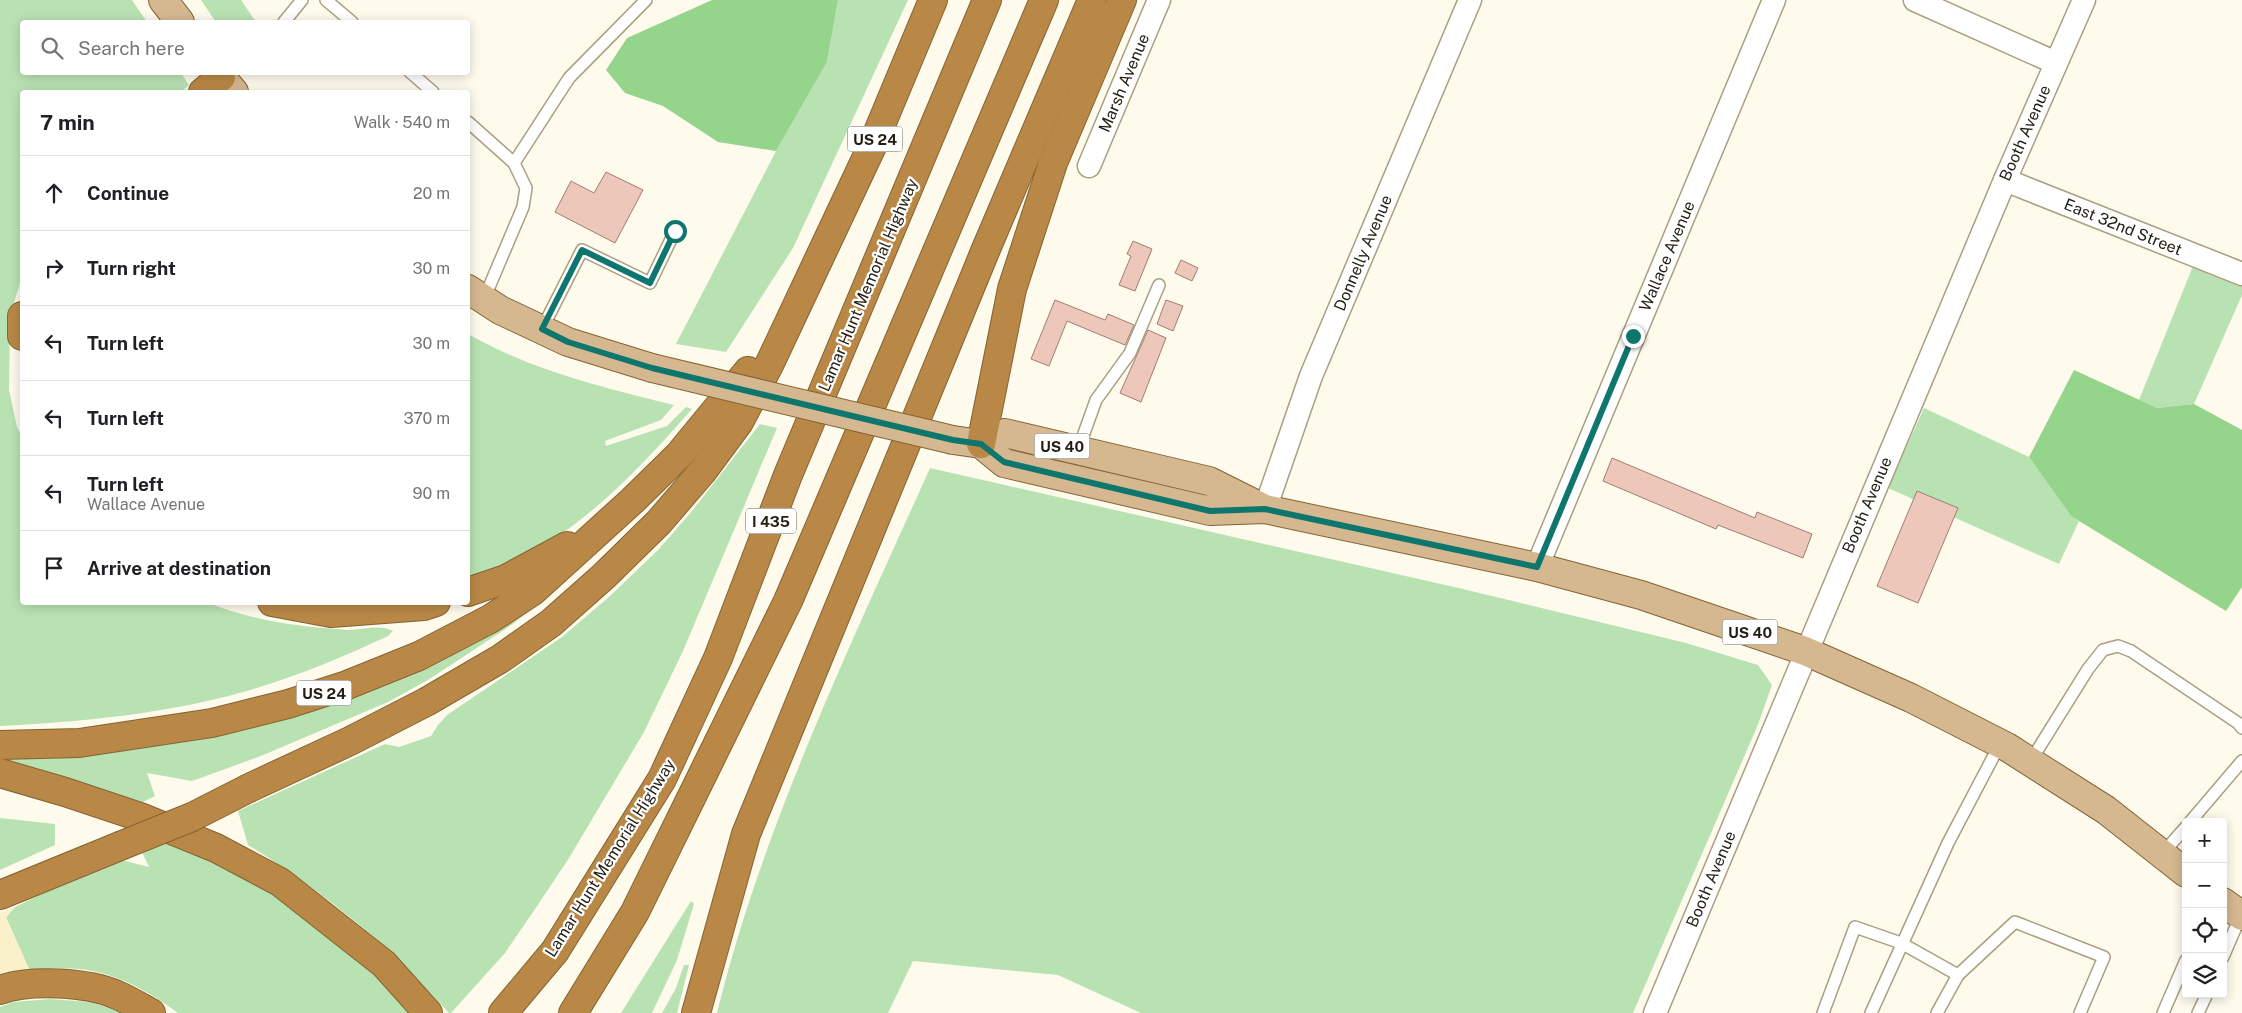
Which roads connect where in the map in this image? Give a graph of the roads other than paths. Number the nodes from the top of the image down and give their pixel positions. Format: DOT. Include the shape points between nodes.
graph roads {
  1 [pos="163,0"];
  2 [pos="302,0"];
  3 [pos="326,0"];
  4 [pos="646,0"];
  5 [pos="934,0"];
  6 [pos="987,0"];
  7 [pos="1044,0"];
  8 [pos="1092,0"];
  9 [pos="1122,0"];
  10 [pos="1159,0"];
  11 [pos="1470,0"];
  12 [pos="1774,0"];
  13 [pos="1915,0"];
  14 [pos="2084,0"];
  15 [pos="178,20"];
  16 [pos="286,20"];
  17 [pos="350,20"];
  18 [pos="2056,63"];
  19 [pos="413,75"];
  20 [pos="431,90"];
  21 [pos="470,124"];
  22 [pos="514,163"];
  23 [pos="1089,166"];
  24 [pos="2005,180"];
  25 [pos="675,231"];
  26 [pos="832,233"];
  27 [pos="2242,274"];
  28 [pos="1159,285"];
  29 [pos="476,294"];
  30 [pos="542,329"];
  31 [pos="981,444"];
  32 [pos="1078,450"];
  33 [pos="1265,509"];
  34 [pos="604,526"];
  35 [pos="1537,567"];
  36 [pos="470,591"];
  37 [pos="288,605"];
  38 [pos="427,605"];
  39 [pos="1805,651"];
  40 [pos="2242,728"];
  41 [pos="2000,744"];
  42 [pos="0,745"];
  43 [pos="2242,761"];
  44 [pos="2030,762"];
  45 [pos="0,773"];
  46 [pos="2193,818"];
  47 [pos="2182,832"];
  48 [pos="2162,854"];
  49 [pos="2182,870"];
  50 [pos="0,895"];
  51 [pos="2227,905"];
  52 [pos="2242,916"];
  53 [pos="1901,943"];
  54 [pos="2225,953"];
  55 [pos="2182,969"];
  56 [pos="1958,975"];
  57 [pos="0,990"];
  58 [pos="2205,998"];
  59 [pos="151,1013"];
  60 [pos="428,1013"];
  61 [pos="503,1013"];
  62 [pos="573,1013"];
  63 [pos="696,1013"];
  64 [pos="1655,1013"];
  65 [pos="1823,1013"];
  66 [pos="1871,1013"];
  67 [pos="1938,1013"];
  68 [pos="2080,1013"];
  69 [pos="2163,1013"];
  70 [pos="2198,1013"];
  1 -- 15 [label="main road"];
  2 -- 16 [label="lane"];
  3 -- 17 [label="lane"];
  4 -- 22 [label="lane" via="568,78"];
  5 -- 26 [label="highway, US 24"];
  6 -- 61 [label="highway, Lamar Hunt Memorial Highway / I 435" via="788,475 718,658 662,779 555,951"];
  7 -- 62 [label="highway, I 435" via="788,601 635,912"];
  8 -- 63 [label="highway" via="746,834"];
  9 -- 31 [label="highway" via="1053,163 1012,289"];
  10 -- 23 [label="street, Marsh Avenue"];
  11 -- 33 [label="street, Donnelly Avenue" via="1311,376"];
  12 -- 35 [label="street, Wallace Avenue"];
  13 -- 18 [label="street"];
  14 -- 18 [label="street, Booth Avenue"];
  18 -- 24 [label="street, Booth Avenue"];
  19 -- 20 [label="lane"];
  21 -- 22 [label="lane"];
  22 -- 29 [label="lane" via="526,188 523,207"];
  24 -- 27 [label="street, East 32nd Street"];
  24 -- 39 [label="street, Booth Avenue"];
  25 -- 30 [label="lane" via="650,283 582,250"];
  26 -- 34 [label="highway, US 24" via="754,364 679,455"];
  26 -- 50 [label="highway, bridge" via="739,422 659,522 551,622 500,659 359,736 192,817"];
  28 -- 32 [label="lane" via="1130,353 1096,400"];
  29 -- 30 [label="main road, US 40"];
  30 -- 31 [label="main road, US 40, bridge" via="568,342 652,368"];
  31 -- 32 [label="main road, US 40" via="1005,433"];
  31 -- 33 [label="main road, US 40" via="1004,462 1210,511"];
  32 -- 33 [label="main road, US 40" via="1209,481"];
  33 -- 35 [label="main road, US 40"];
  34 -- 36 [label="highway" via="506,578"];
  34 -- 42 [label="highway, US 24" via="533,591 490,619 419,656 346,685 212,723 78,743"];
  35 -- 39 [label="main road, US 40" via="1641,595"];
  37 -- 38 [label="highway" via="331,613"];
  39 -- 41 [label="main road, US 40" via="1911,698"];
  39 -- 64 [label="street, Booth Avenue"];
  40 -- 44 [label="lane" via="2131,651 2118,646 2103,650 2088,669"];
  41 -- 44 [label="main road, US 40"];
  41 -- 53 [label="lane"];
  43 -- 46 [label="lane"];
  44 -- 48 [label="main road, US 40" via="2106,810"];
  45 -- 60 [label="highway" via="140,817 216,848 280,882 384,964"];
  47 -- 48 [label="lane"];
  48 -- 49 [label="main road, US 40"];
  51 -- 52 [label="main road"];
  52 -- 54 [label="lane"];
  53 -- 56 [label="lane"];
  53 -- 65 [label="lane" via="1855,927"];
  53 -- 66 [label="lane"];
  55 -- 69 [label="lane"];
  56 -- 67 [label="lane"];
  56 -- 68 [label="lane" via="2014,922 2104,957"];
  57 -- 59 [label="highway" via="11,986 65,983 115,994"];
  58 -- 70 [label="lane"];
}
